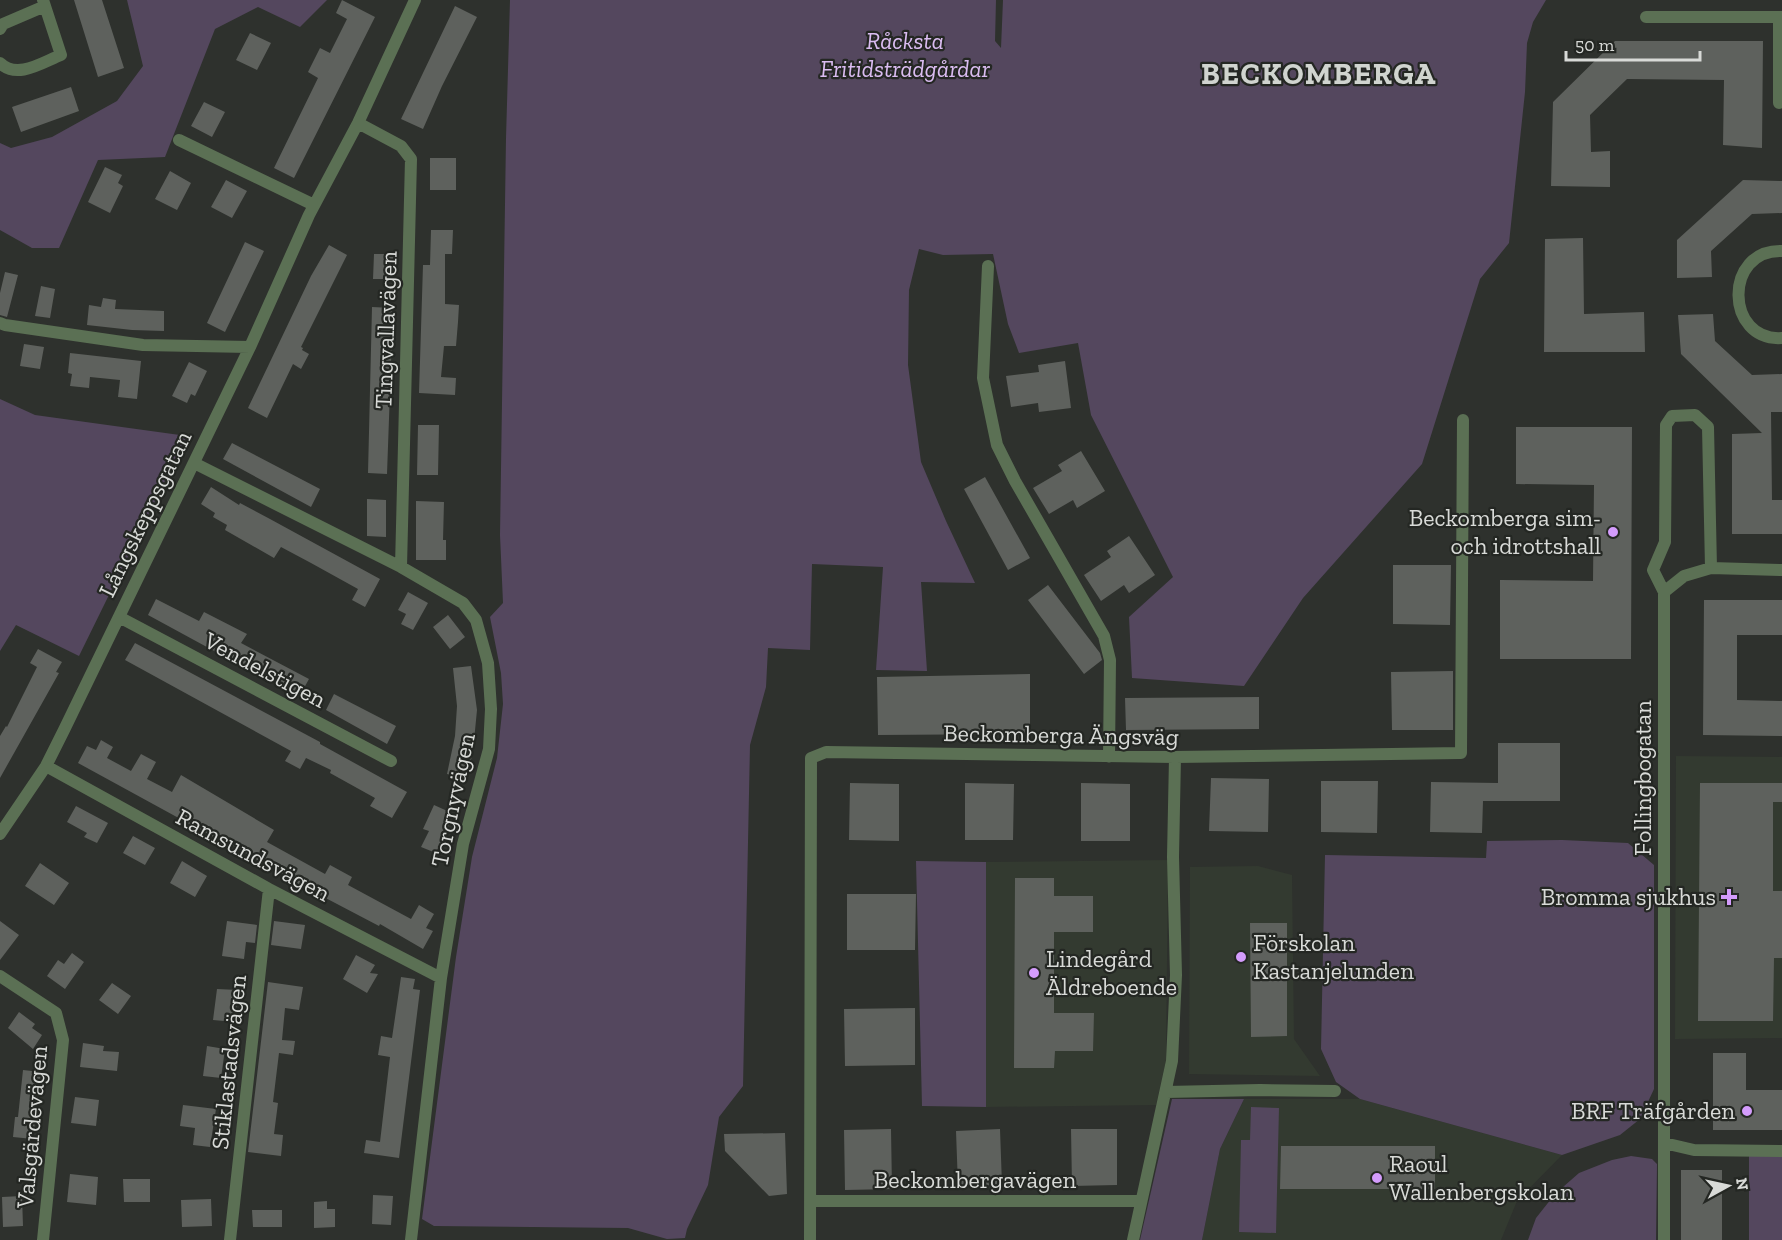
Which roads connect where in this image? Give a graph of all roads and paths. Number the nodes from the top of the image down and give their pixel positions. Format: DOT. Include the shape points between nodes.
graph roads {
  1 [pos="415,0"];
  2 [pos="44,3"];
  3 [pos="1646,17"];
  4 [pos="1781,18"];
  5 [pos="0,29"];
  6 [pos="0,63"];
  7 [pos="1779,103"];
  8 [pos="358,123"];
  9 [pos="179,140"];
  10 [pos="314,205"];
  11 [pos="1782,251"];
  12 [pos="988,266"];
  13 [pos="0,323"];
  14 [pos="1782,338"];
  15 [pos="250,347"];
  16 [pos="1463,420"];
  17 [pos="194,463"];
  18 [pos="401,567"];
  19 [pos="1711,568"];
  20 [pos="1782,570"];
  21 [pos="1664,592"];
  22 [pos="119,617"];
  23 [pos="1109,756"];
  24 [pos="1175,758"];
  25 [pos="391,761"];
  26 [pos="46,766"];
  27 [pos="0,834"];
  28 [pos="269,889"];
  29 [pos="0,976"];
  30 [pos="441,978"];
  31 [pos="1335,1090"];
  32 [pos="1166,1092"];
  33 [pos="1664,1143"];
  34 [pos="1782,1151"];
  35 [pos="810,1201"];
  36 [pos="1141,1202"];
  37 [pos="43,1240"];
  38 [pos="230,1240"];
  39 [pos="411,1240"];
  40 [pos="810,1240"];
  41 [pos="1133,1240"];
  42 [pos="1664,1240"];
  1 -- 8 [label="street, Långskeppsgatan"];
  2 -- 5 [label="street"];
  2 -- 6 [label="street" via="61,55 19,71"];
  3 -- 4 [label="street"];
  4 -- 7 [label="street"];
  8 -- 10 [label="street, Långskeppsgatan"];
  8 -- 18 [label="street, Tingvallavägen" via="401,146 411,159"];
  9 -- 10 [label="street"];
  10 -- 15 [label="street, Långskeppsgatan"];
  11 -- 14 [label="street" via="1764,254 1753,261 1743,272 1737,299 1750,326 1762,335"];
  12 -- 23 [label="street" via="983,378 997,445 1104,636 1110,660"];
  13 -- 15 [label="street" via="143,345"];
  15 -- 17 [label="street, Långskeppsgatan"];
  16 -- 24 [label="street, Beckomberga Ängsväg" via="1461,753"];
  17 -- 18 [label="street, Torgnyvägen"];
  17 -- 22 [label="street, Långskeppsgatan"];
  18 -- 30 [label="street, Torgnyvägen" via="463,603 476,620 488,663 492,709 489,749 463,844"];
  19 -- 20 [label="street"];
  19 -- 21 [label="street" via="1684,576"];
  19 -- 21 [label="street, Follingbogatan" via="1708,427 1695,415 1672,416 1665,434 1665,542 1653,570"];
  21 -- 33 [label="street, Follingbogatan"];
  22 -- 25 [label="street, Vendelstigen"];
  22 -- 26 [label="street, Långskeppsgatan"];
  23 -- 24 [label="street, Beckomberga Ängsväg"];
  23 -- 35 [label="street, Beckomberga Ängsväg" via="826,752 811,758"];
  24 -- 32 [label="street" via="1176,975 1172,1061"];
  26 -- 27 [label="street, Långskeppsgatan"];
  26 -- 28 [label="street, Ramsundsvägen"];
  28 -- 30 [label="street, Ramsundsvägen"];
  28 -- 38 [label="street, Stiklastadsvägen"];
  29 -- 37 [label="street, Valsgärdevägen" via="56,1014 63,1040"];
  30 -- 39 [label="street, Torgnyvägen"];
  31 -- 32 [label="street"];
  32 -- 36 [label="street"];
  33 -- 34 [label="street" via="1694,1150"];
  33 -- 42 [label="street, Follingbogatan"];
  35 -- 36 [label="street, Beckombergavägen"];
  35 -- 40 [label="street, Beckomberga Ängsväg"];
  36 -- 41 [label="street"];
}
